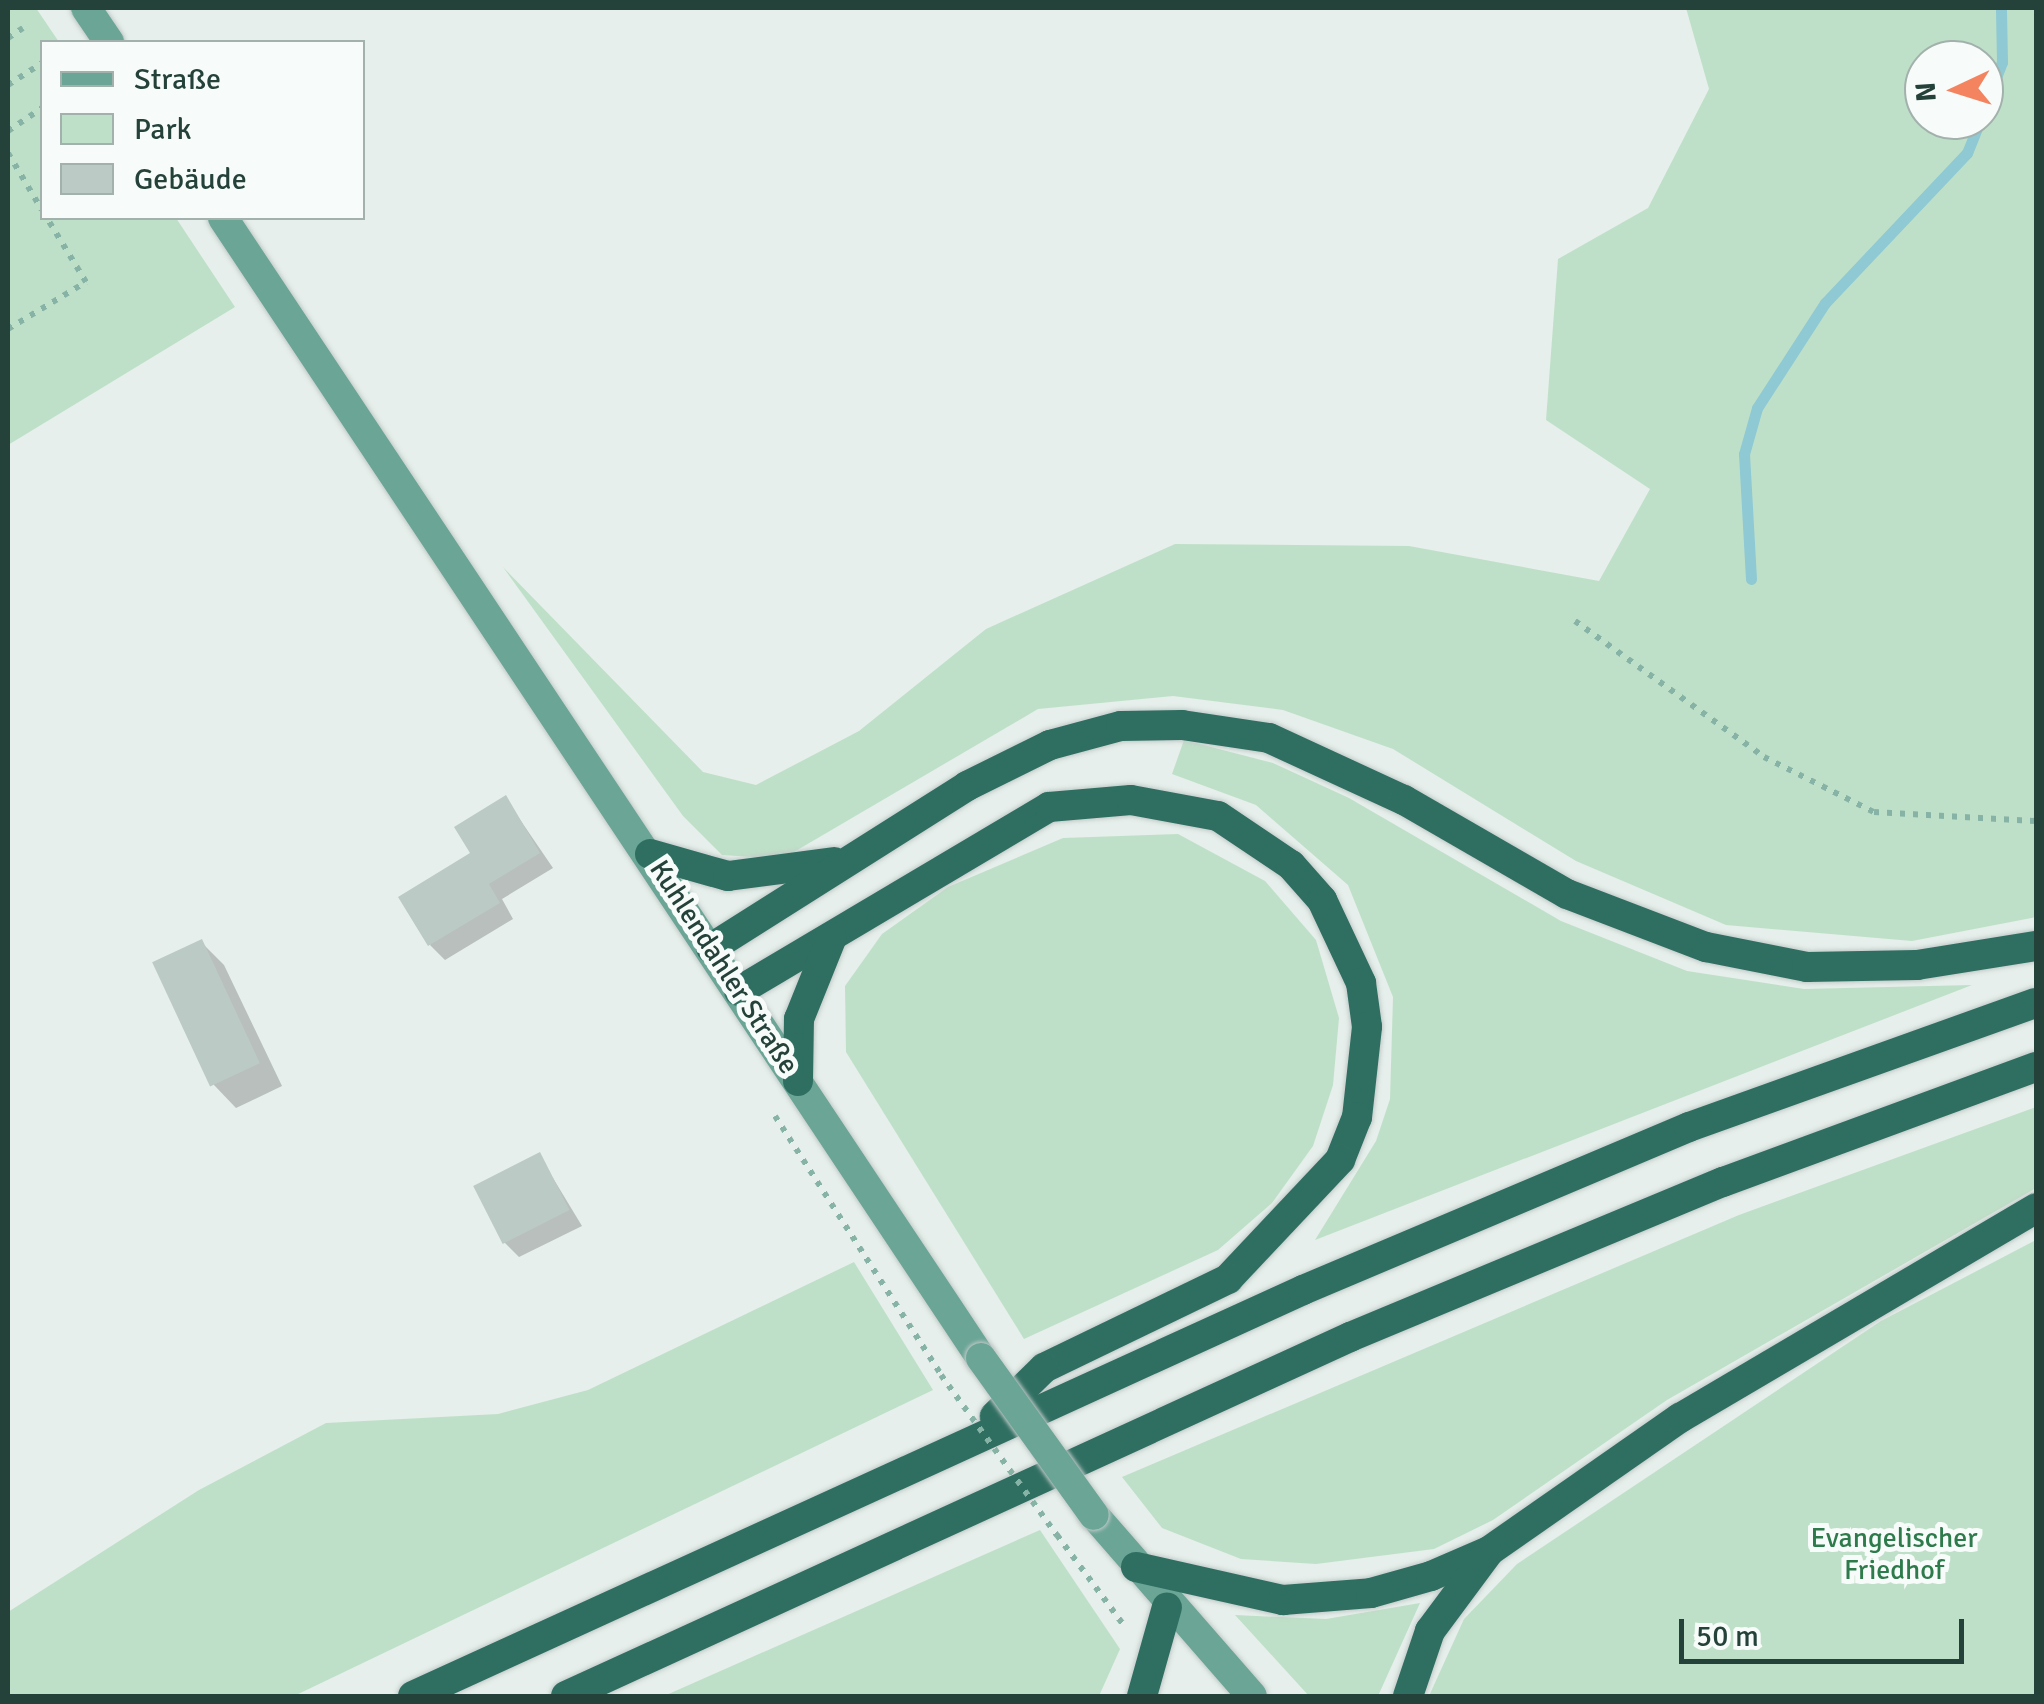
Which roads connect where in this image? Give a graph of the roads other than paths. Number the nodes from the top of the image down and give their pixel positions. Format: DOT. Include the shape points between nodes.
graph roads {
  1 [pos="86,8"];
  2 [pos="108,40"];
  3 [pos="223,220"];
  4 [pos="650,854"];
  5 [pos="852,859"];
  6 [pos="836,931"];
  7 [pos="2036,946"];
  8 [pos="711,948"];
  9 [pos="739,992"];
  10 [pos="2036,1003"];
  11 [pos="2036,1067"];
  12 [pos="798,1081"];
  13 [pos="2036,1208"];
  14 [pos="964,1446"];
  15 [pos="1489,1551"];
  16 [pos="1136,1568"];
  17 [pos="1167,1607"];
  18 [pos="413,1696"];
  19 [pos="566,1696"];
  20 [pos="1142,1696"];
  21 [pos="1252,1696"];
  22 [pos="1408,1696"];
  1 -- 2 [label="main road"];
  3 -- 4 [label="main road, Kuhlendahler Straße"];
  4 -- 5 [label="highway" via="728,876"];
  4 -- 8 [label="main road, Kuhlendahler Straße"];
  5 -- 7 [label="highway" via="1050,745 1122,726 1182,726 1269,738 1404,800 1566,894 1706,947 1807,967 1917,965"];
  5 -- 8 [label="highway"];
  6 -- 9 [label="highway"];
  6 -- 12 [label="highway" via="816,960 799,1019"];
  6 -- 14 [label="highway" via="1010,822 1049,807 1131,800 1218,816 1291,865 1322,900 1360,983 1368,1027 1356,1117 1340,1160 1284,1229 1228,1279 1044,1368"];
  8 -- 9 [label="main road, Kuhlendahler Straße"];
  9 -- 12 [label="main road, Kuhlendahler Straße"];
  10 -- 14 [label="highway" via="1689,1127 1124,1368"];
  11 -- 19 [label="highway" via="1723,1182 1350,1337"];
  12 -- 16 [label="main road, Kuhlendahler Straße, bridge" via="980,1358"];
  13 -- 15 [label="highway" via="1680,1418"];
  14 -- 18 [label="highway"];
  15 -- 16 [label="highway" via="1431,1576 1327,1600 1244,1596"];
  15 -- 22 [label="highway" via="1430,1631"];
  16 -- 17 [label="main road, Kuhlendahler Straße"];
  17 -- 20 [label="highway"];
  17 -- 21 [label="main road, Kuhlendahler Straße"];
}
